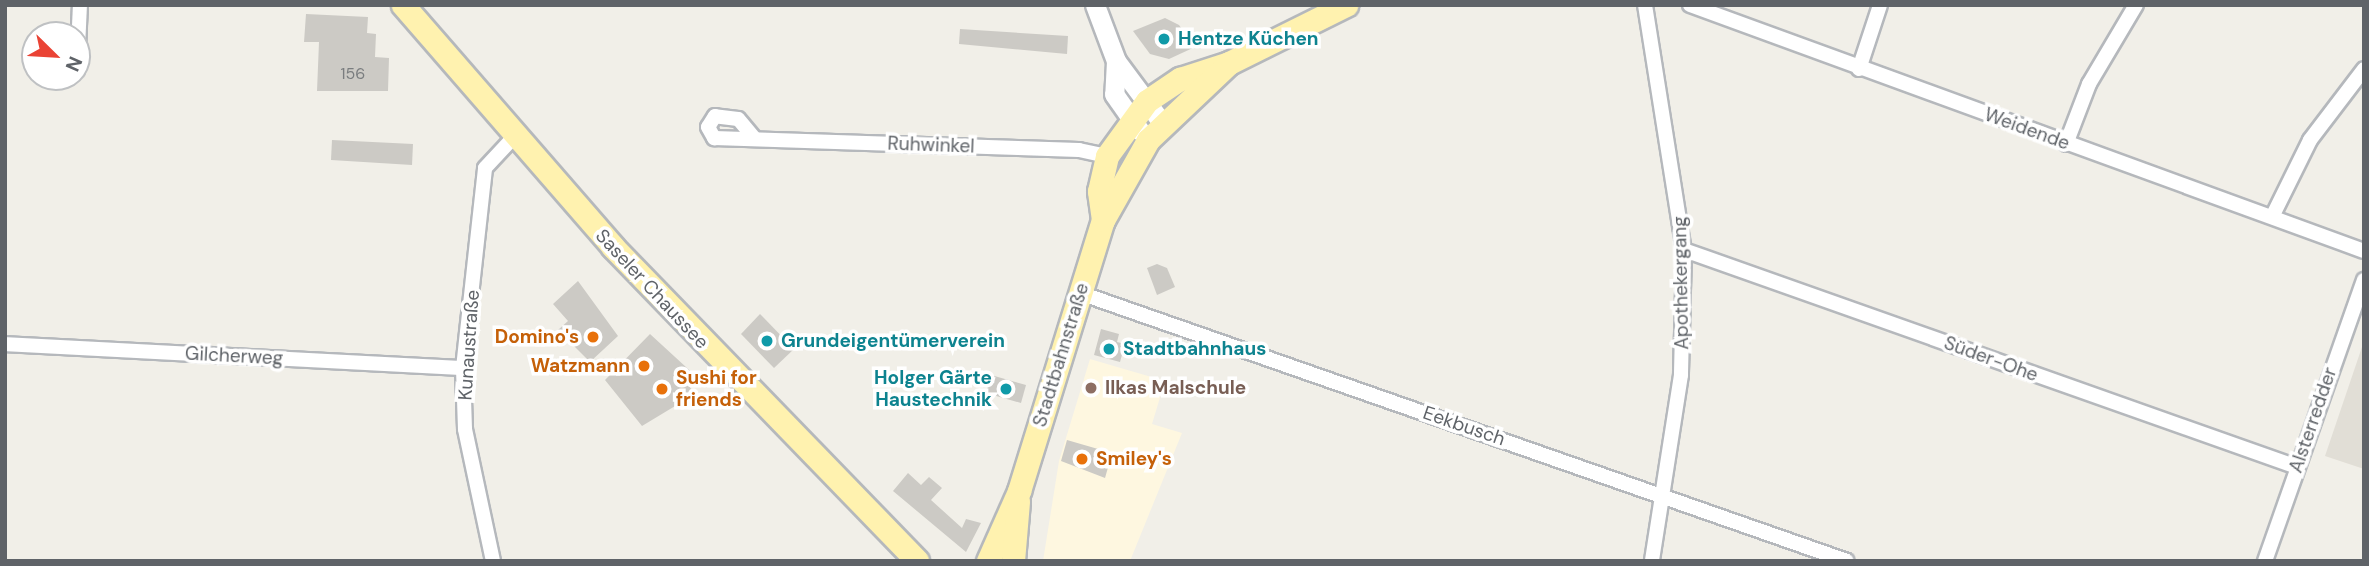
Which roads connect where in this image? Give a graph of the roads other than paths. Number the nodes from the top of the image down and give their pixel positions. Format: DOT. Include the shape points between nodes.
graph roads {
  1 [pos="404,5"];
  2 [pos="1095,5"];
  3 [pos="1346,5"];
  4 [pos="1646,5"];
  5 [pos="1690,5"];
  6 [pos="1880,5"];
  7 [pos="2136,5"];
  8 [pos="1116,61"];
  9 [pos="1229,63"];
  10 [pos="1859,69"];
  11 [pos="2364,69"];
  12 [pos="1147,101"];
  13 [pos="1129,120"];
  14 [pos="1156,132"];
  15 [pos="513,137"];
  16 [pos="755,139"];
  17 [pos="2066,144"];
  18 [pos="1107,156"];
  19 [pos="2274,213"];
  20 [pos="1102,220"];
  21 [pos="1684,250"];
  22 [pos="2364,251"];
  23 [pos="2364,280"];
  24 [pos="1080,293"];
  25 [pos="5,344"];
  26 [pos="463,369"];
  27 [pos="2297,467"];
  28 [pos="1019,491"];
  29 [pos="1667,496"];
  30 [pos="918,560"];
  31 [pos="493,561"];
  32 [pos="988,561"];
  33 [pos="1013,561"];
  34 [pos="1652,561"];
  35 [pos="1847,561"];
  36 [pos="2264,561"];
  1 -- 15 [label="main road, Saseler Chaussee"];
  2 -- 8 [label="street"];
  3 -- 9 [label="main road"];
  4 -- 21 [label="street, Apothekergang"];
  5 -- 10 [label="street, Weidende"];
  6 -- 10 [label="street"];
  7 -- 17 [label="street" via="2095,72"];
  8 -- 12 [label="street"];
  8 -- 13 [label="street" via="1114,94"];
  9 -- 12 [label="main road, Stadtbahnstraße" via="1180,79"];
  9 -- 14 [label="main road, Stadtbahnstraße"];
  10 -- 17 [label="street, Weidende"];
  11 -- 19 [label="street" via="2310,140"];
  12 -- 13 [label="main road, Stadtbahnstraße"];
  12 -- 14 [label="street"];
  13 -- 14 [label="street"];
  13 -- 18 [label="main road, Stadtbahnstraße"];
  14 -- 20 [label="main road, Stadtbahnstraße"];
  15 -- 26 [label="street, Kunaustraße" via="485,168"];
  15 -- 30 [label="main road, Saseler Chaussee" via="789,436"];
  16 -- 18 [label="street, Ruhwinkel" via="1079,150"];
  17 -- 19 [label="street, Weidende"];
  18 -- 20 [label="main road, Stadtbahnstraße" via="1099,191"];
  19 -- 22 [label="street, Weidende"];
  20 -- 24 [label="main road, Stadtbahnstraße"];
  21 -- 27 [label="street, Süder-Ohe"];
  21 -- 29 [label="street, Apothekergang" via="1681,375"];
  23 -- 27 [label="street, Alsterredder"];
  24 -- 28 [label="main road, Stadtbahnstraße"];
  24 -- 29 [label="street, Eekbusch"];
  25 -- 26 [label="street, Gilcherweg"];
  26 -- 31 [label="street, Kunaustraße" via="465,429"];
  27 -- 36 [label="street, Alsterredder"];
  28 -- 32 [label="main road, Stadtbahnstraße"];
  28 -- 33 [label="main road, Stadtbahnstraße"];
  29 -- 34 [label="street, Apothekergang"];
  29 -- 35 [label="street, Eekbusch"];
}
